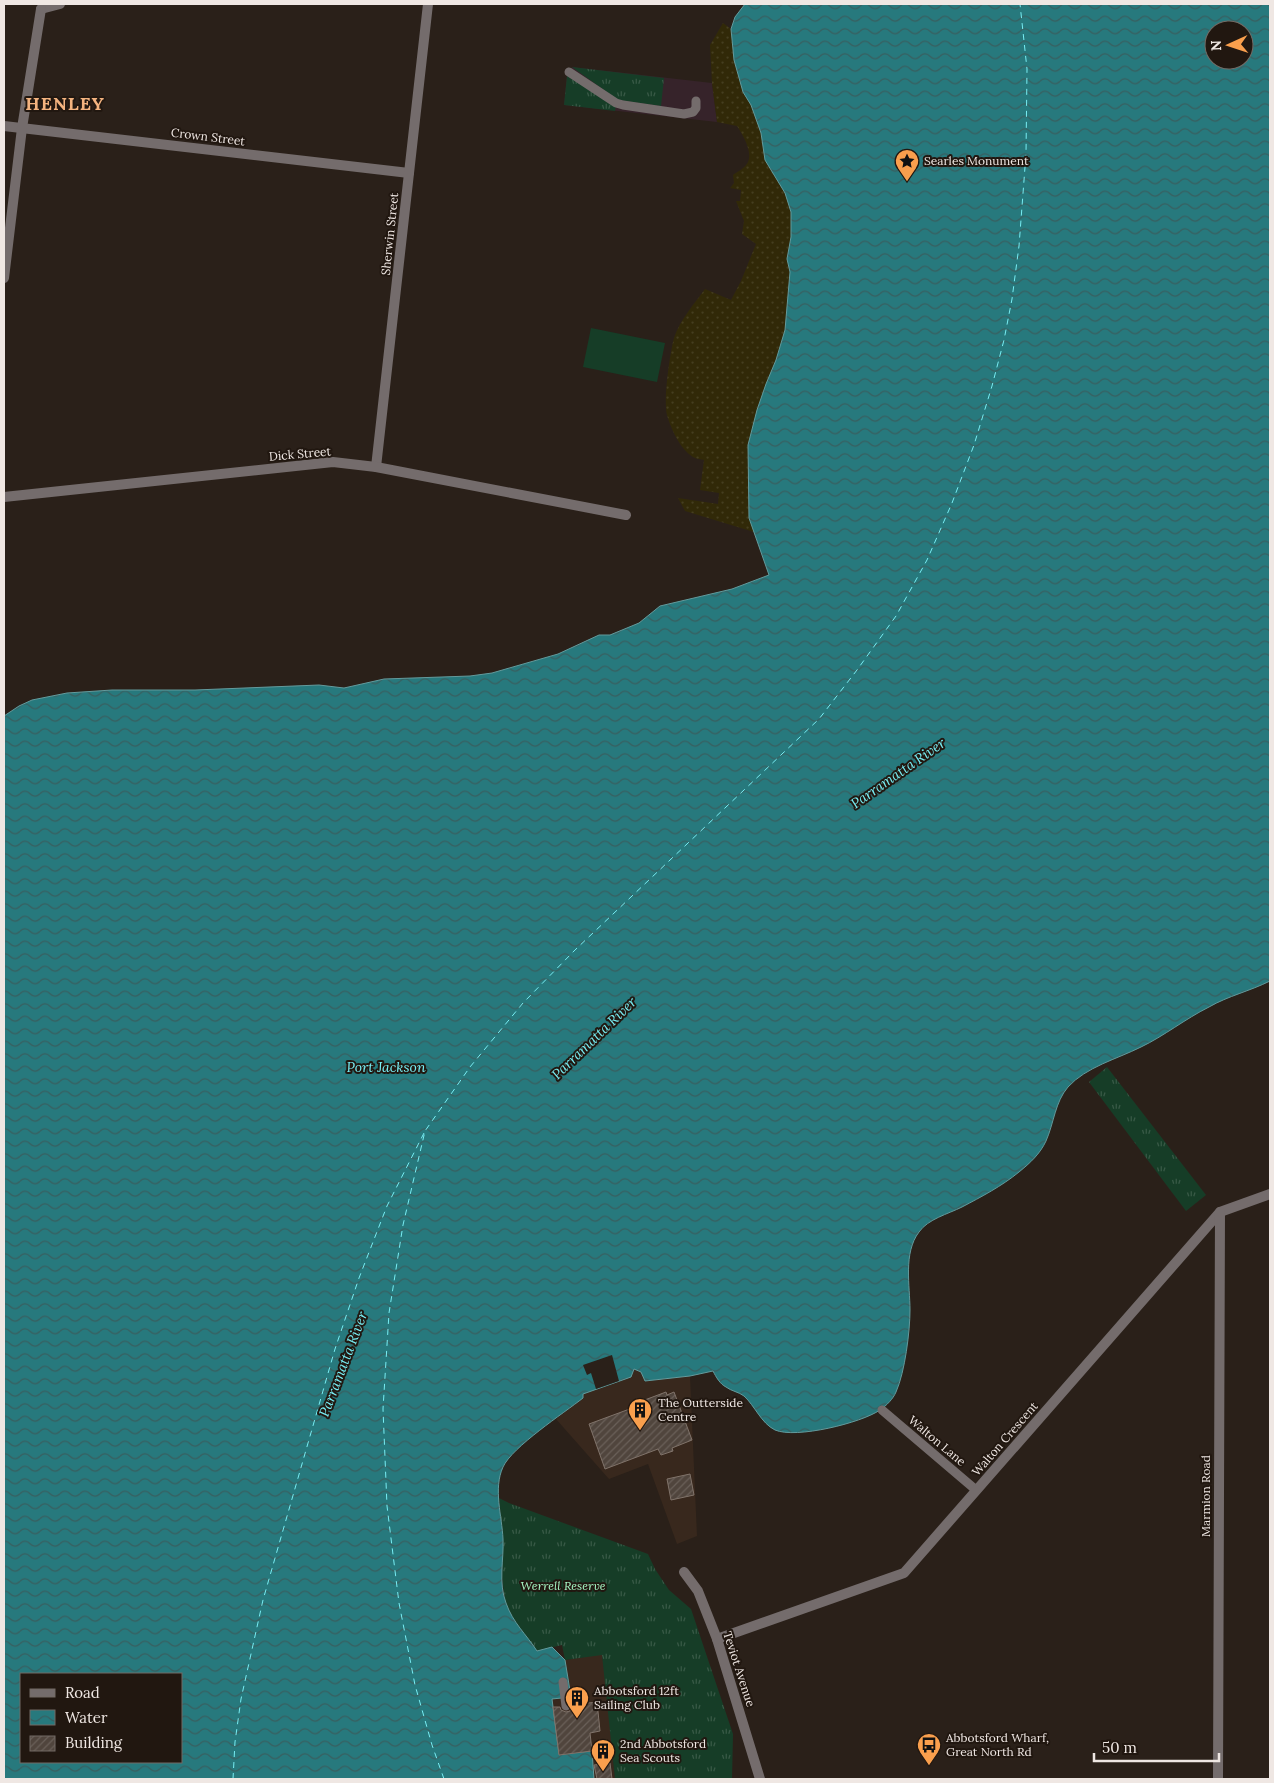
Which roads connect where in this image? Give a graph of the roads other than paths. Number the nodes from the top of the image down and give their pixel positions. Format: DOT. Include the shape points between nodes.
graph roads {
  1 [pos="60,4"];
  2 [pos="428,4"];
  3 [pos="37,6"];
  4 [pos="570,72"];
  5 [pos="696,101"];
  6 [pos="4,126"];
  7 [pos="22,128"];
  8 [pos="409,173"];
  9 [pos="4,278"];
  10 [pos="376,467"];
  11 [pos="4,497"];
  12 [pos="626,515"];
  13 [pos="1270,1194"];
  14 [pos="1220,1212"];
  15 [pos="882,1410"];
  16 [pos="976,1490"];
  17 [pos="684,1572"];
  18 [pos="717,1639"];
  19 [pos="563,1682"];
  20 [pos="566,1706"];
  21 [pos="760,1779"];
  22 [pos="1218,1779"];
  1 -- 3 [label="street"];
  2 -- 8 [label="street, Sherwin Street"];
  3 -- 7 [label="street"];
  4 -- 5 [label="lane" via="623,105 684,114 693,112"];
  6 -- 7 [label="street, Crown Street"];
  7 -- 8 [label="street, Crown Street"];
  7 -- 9 [label="street"];
  8 -- 10 [label="street, Sherwin Street"];
  10 -- 11 [label="street, Dick Street" via="333,462"];
  10 -- 12 [label="street, Dick Street"];
  13 -- 14 [label="street, Walton Crescent"];
  14 -- 16 [label="street, Walton Crescent"];
  14 -- 22 [label="street, Marmion Road"];
  15 -- 16 [label="lane, Walton Lane"];
  16 -- 18 [label="street, Walton Crescent" via="904,1573"];
  17 -- 18 [label="street, Teviot Avenue" via="698,1591"];
  18 -- 21 [label="street, Teviot Avenue"];
  19 -- 20 [label="lane"];
}
